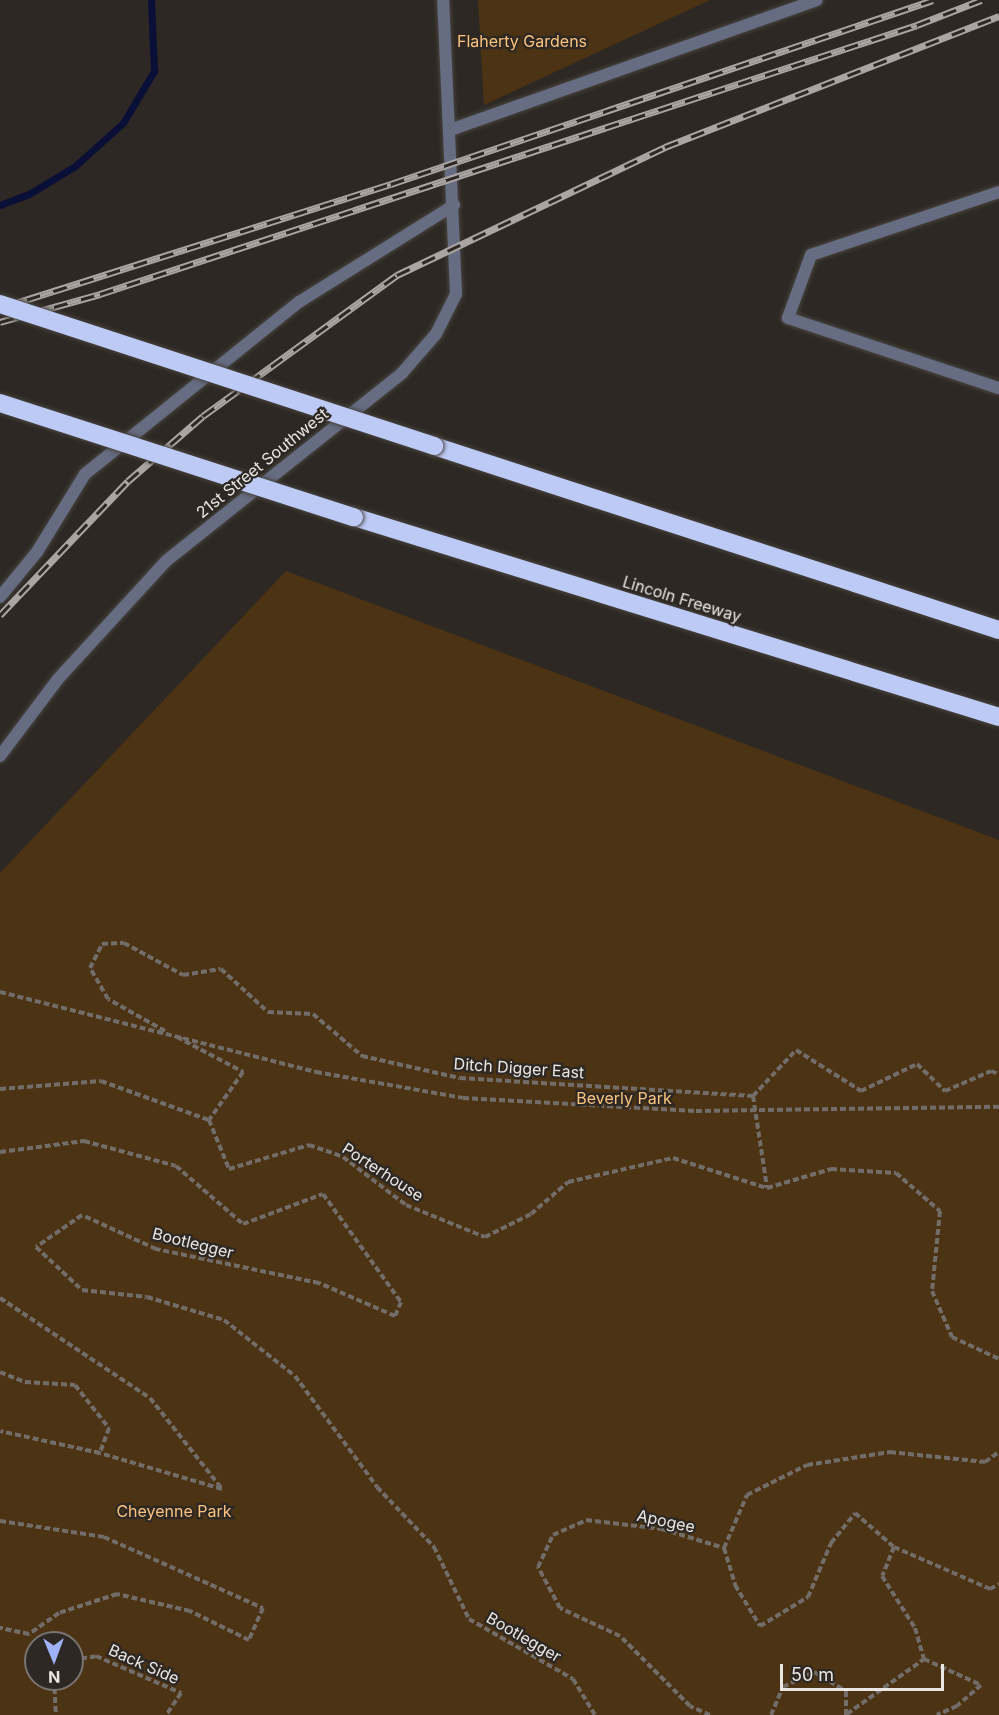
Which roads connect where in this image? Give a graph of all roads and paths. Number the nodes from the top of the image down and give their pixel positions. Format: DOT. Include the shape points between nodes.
graph roads {
  1 [pos="444,0"];
  2 [pos="817,0"];
  3 [pos="450,130"];
  4 [pos="999,192"];
  5 [pos="454,205"];
  6 [pos="0,304"];
  7 [pos="999,388"];
  8 [pos="0,402"];
  9 [pos="0,597"];
  10 [pos="999,630"];
  11 [pos="999,717"];
  12 [pos="0,756"];
  13 [pos="0,992"];
  14 [pos="171,1034"];
  15 [pos="999,1074"];
  16 [pos="0,1089"];
  17 [pos="753,1096"];
  18 [pos="999,1107"];
  19 [pos="758,1110"];
  20 [pos="209,1120"];
  21 [pos="0,1152"];
  22 [pos="767,1188"];
  23 [pos="0,1298"];
  24 [pos="999,1358"];
  25 [pos="0,1372"];
  26 [pos="0,1431"];
  27 [pos="100,1452"];
  28 [pos="999,1452"];
  29 [pos="0,1521"];
  30 [pos="894,1547"];
  31 [pos="724,1548"];
  32 [pos="999,1584"];
  33 [pos="1,1630"];
  34 [pos="84,1658"];
  35 [pos="924,1659"];
  36 [pos="55,1691"];
  37 [pos="56,1715"];
  38 [pos="166,1715"];
  39 [pos="595,1715"];
  40 [pos="710,1715"];
  41 [pos="771,1715"];
  42 [pos="846,1715"];
  43 [pos="937,1715"];
  1 -- 3 [label="street, 21st Street Southwest"];
  2 -- 3 [label="street"];
  3 -- 5 [label="street, 21st Street Southwest"];
  4 -- 7 [label="street" via="811,255 788,318"];
  5 -- 9 [label="street" via="300,303 85,474 37,552"];
  5 -- 12 [label="street, 21st Street Southwest" via="456,294 436,334 402,373 166,561 58,679"];
  6 -- 10 [label="highway, bridge"];
  8 -- 11 [label="highway, Lincoln Freeway, bridge" via="354,517"];
  13 -- 14 [label="path"];
  14 -- 17 [label="path, Ditch Digger East" via="108,999 90,968 102,944 124,943 183,975 221,969 268,1012 313,1014 362,1056 460,1078"];
  14 -- 19 [label="path" via="316,1072 463,1098 696,1111"];
  14 -- 20 [label="path" via="243,1072"];
  15 -- 17 [label="path" via="991,1071 945,1091 916,1064 861,1092 796,1050"];
  16 -- 20 [label="path" via="101,1081"];
  17 -- 19 [label="path"];
  18 -- 19 [label="path"];
  19 -- 22 [label="path"];
  20 -- 22 [label="path, Porterhouse" via="228,1168 309,1145 343,1157 406,1205 485,1238 531,1214 568,1182 673,1158"];
  21 -- 39 [label="path, Bootlegger" via="84,1141 176,1166 243,1224 323,1194 401,1302 394,1316 318,1283 156,1249 82,1215 36,1247 82,1290 147,1297 224,1320 294,1376 377,1487 434,1547 469,1619 573,1679"];
  22 -- 24 [label="path" via="831,1169 896,1173 940,1210 932,1291 952,1336"];
  23 -- 27 [label="path" via="150,1398 222,1489"];
  25 -- 27 [label="path" via="25,1382 75,1385 109,1428"];
  26 -- 27 [label="path"];
  28 -- 31 [label="path" via="985,1462 890,1452 807,1465 747,1495"];
  29 -- 33 [label="path" via="104,1537 263,1608 249,1640 190,1611 117,1594 59,1613 29,1634"];
  30 -- 31 [label="path" via="855,1513 831,1543 808,1597 760,1626 735,1585"];
  30 -- 32 [label="path" via="990,1589"];
  30 -- 35 [label="path" via="882,1576 915,1628"];
  31 -- 40 [label="path, Apogee" via="662,1529 586,1520 553,1535 538,1567 560,1608 620,1636 690,1706"];
  34 -- 38 [label="path, Back Side" via="96,1656 181,1693"];
  35 -- 42 [label="path"];
  35 -- 43 [label="path" via="981,1685 957,1706"];
  36 -- 37 [label="path"];
  41 -- 42 [label="path" via="783,1687 814,1672 846,1691"];
}
